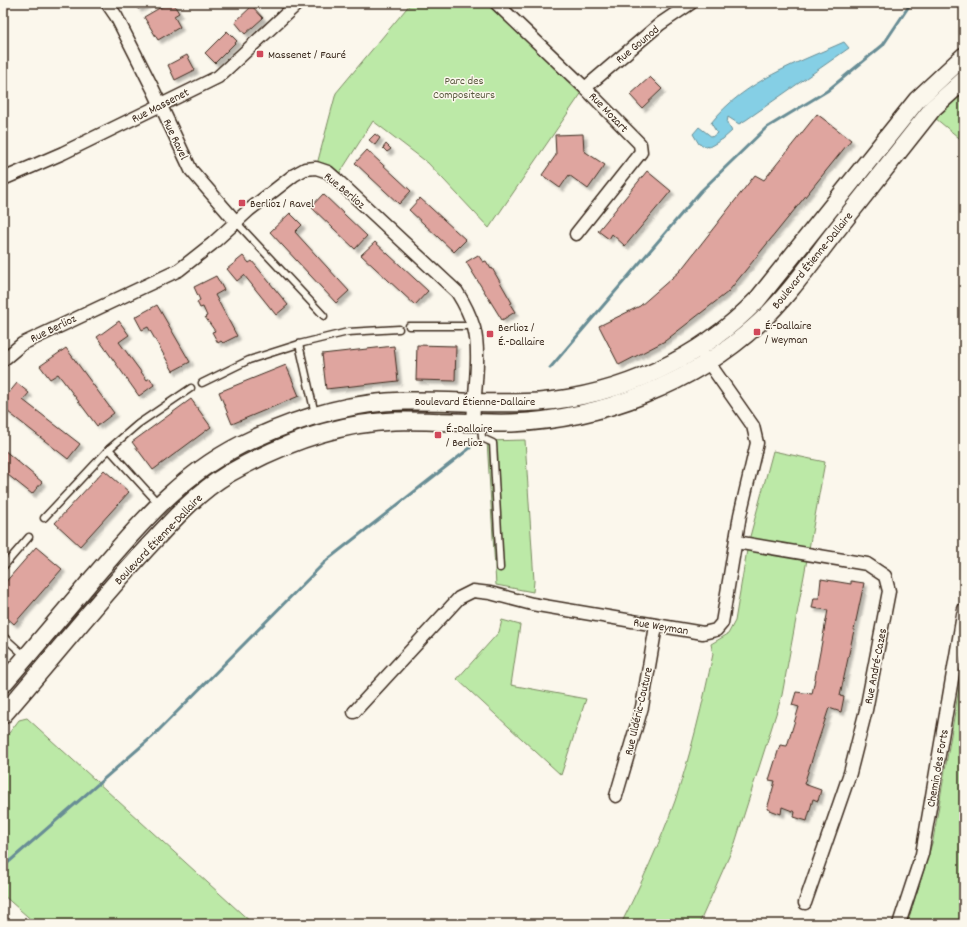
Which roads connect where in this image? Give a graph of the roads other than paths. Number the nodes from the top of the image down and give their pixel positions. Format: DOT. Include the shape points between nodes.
graph roads {
  1 [pos="107,3"];
  2 [pos="280,3"];
  3 [pos="298,3"];
  4 [pos="496,3"];
  5 [pos="691,3"];
  6 [pos="289,12"];
  7 [pos="964,56"];
  8 [pos="964,80"];
  9 [pos="585,88"];
  10 [pos="160,105"];
  11 [pos="3,179"];
  12 [pos="237,223"];
  13 [pos="576,234"];
  14 [pos="324,316"];
  15 [pos="473,324"];
  16 [pos="409,326"];
  17 [pos="399,329"];
  18 [pos="298,344"];
  19 [pos="703,355"];
  20 [pos="3,360"];
  21 [pos="202,383"];
  22 [pos="191,388"];
  23 [pos="474,403"];
  24 [pos="315,415"];
  25 [pos="477,423"];
  26 [pos="109,449"];
  27 [pos="159,504"];
  28 [pos="44,518"];
  29 [pos="29,537"];
  30 [pos="736,542"];
  31 [pos="3,567"];
  32 [pos="500,568"];
  33 [pos="964,609"];
  34 [pos="656,626"];
  35 [pos="3,636"];
  36 [pos="26,657"];
  37 [pos="3,684"];
  38 [pos="354,712"];
  39 [pos="3,715"];
  40 [pos="616,796"];
  41 [pos="805,903"];
  42 [pos="899,924"];
  1 -- 10 [label="street, Rue Ravel"];
  2 -- 6 [label="street"];
  3 -- 6 [label="street, Rue Massenet"];
  4 -- 9 [label="street, Rue Mozart"];
  5 -- 9 [label="street, Rue Gounod" via="660,24"];
  6 -- 10 [label="street, Rue Massenet" via="218,77"];
  7 -- 19 [label="street, Boulevard Étienne-Dallaire" via="917,100 757,300"];
  8 -- 19 [label="street, Boulevard Étienne-Dallaire" via="933,108 776,307 742,337"];
  9 -- 13 [label="street, Rue Mozart" via="640,144 641,152"];
  10 -- 11 [label="street, Rue Massenet" via="63,153"];
  10 -- 12 [label="street, Rue Ravel" via="191,170"];
  12 -- 14 [label="lane"];
  12 -- 15 [label="street, Rue Berlioz" via="249,210 294,175 305,169 316,168 328,172 457,292"];
  12 -- 20 [label="street, Rue Berlioz" via="179,270 22,344"];
  15 -- 16 [label="lane"];
  15 -- 23 [label="street, Rue Berlioz" via="476,353"];
  17 -- 18 [label="lane" via="348,332"];
  18 -- 21 [label="lane" via="248,360"];
  18 -- 24 [label="lane"];
  19 -- 23 [label="street, Boulevard Étienne-Dallaire" via="594,393 539,402"];
  19 -- 25 [label="street, Boulevard Étienne-Dallaire" via="658,389 601,410 533,421"];
  19 -- 30 [label="street, Rue Weyman" via="756,434 755,454"];
  22 -- 26 [label="lane" via="138,424"];
  23 -- 24 [label="street, Boulevard Étienne-Dallaire" via="403,401 341,408"];
  23 -- 25 [label="street, Rue Berlioz"];
  24 -- 27 [label="street, Boulevard Étienne-Dallaire" via="283,426 226,452 197,471"];
  25 -- 32 [label="lane" via="482,438 493,443"];
  25 -- 39 [label="street, Boulevard Étienne-Dallaire" via="391,421 338,428 280,448 224,476 197,497 162,531 114,583"];
  26 -- 27 [label="lane"];
  26 -- 28 [label="lane"];
  27 -- 36 [label="street, Boulevard Étienne-Dallaire"];
  29 -- 31 [label="lane"];
  30 -- 34 [label="street, Rue Weyman" via="722,623 716,630 703,633"];
  30 -- 41 [label="street, Rue André-Cazes" via="867,564 885,576 889,591 866,710 850,773"];
  33 -- 42 [label="street, Chemin des Forts" via="922,854"];
  34 -- 38 [label="street, Rue Weyman" via="473,591 459,598"];
  34 -- 40 [label="street, Rue Uldéric-Couture" via="642,707"];
  35 -- 36 [label="lane"];
  36 -- 37 [label="street, Boulevard Étienne-Dallaire"];
}
